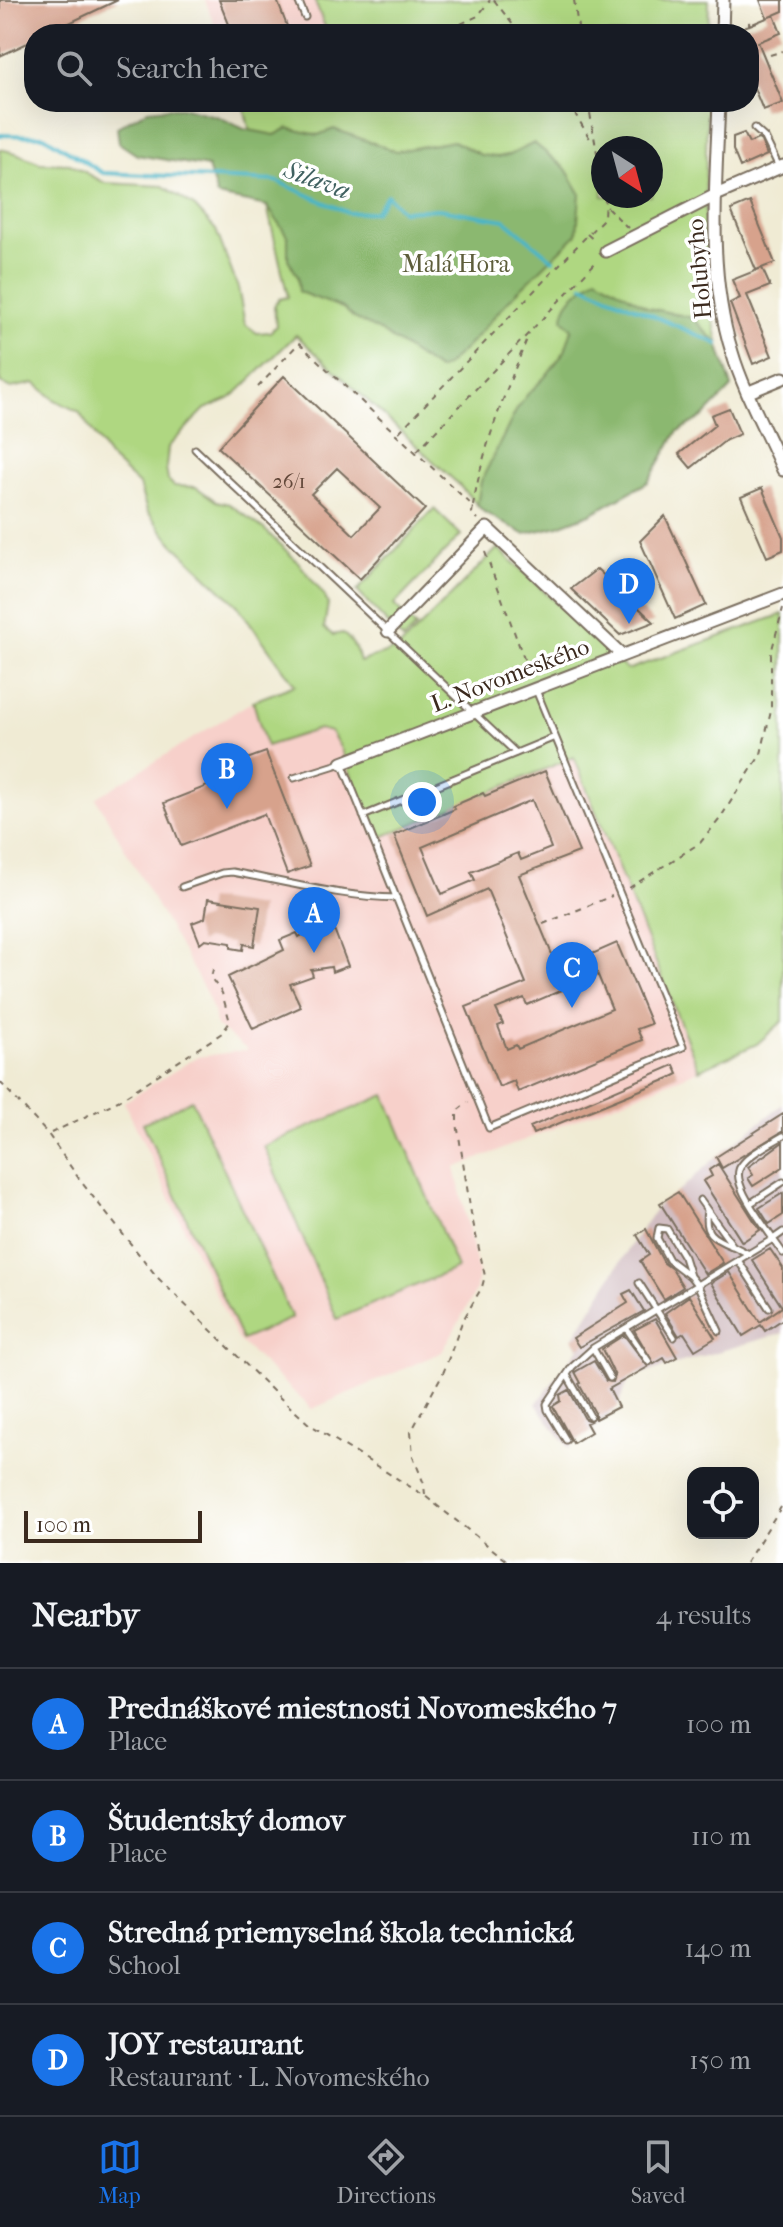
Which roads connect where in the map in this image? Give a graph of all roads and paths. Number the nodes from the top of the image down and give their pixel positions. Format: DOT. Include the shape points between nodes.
graph roads {
  1 [pos="298,0"];
  2 [pos="492,0"];
  3 [pos="574,0"];
  4 [pos="723,0"];
  5 [pos="305,17"];
  6 [pos="461,24"];
  7 [pos="512,24"];
  8 [pos="578,24"];
  9 [pos="722,24"];
  10 [pos="783,51"];
  11 [pos="770,55"];
  12 [pos="574,112"];
  13 [pos="589,112"];
  14 [pos="719,112"];
  15 [pos="754,128"];
  16 [pos="593,136"];
  17 [pos="591,140"];
  18 [pos="782,170"];
  19 [pos="716,195"];
  20 [pos="606,208"];
  21 [pos="607,208"];
  22 [pos="587,234"];
  23 [pos="635,235"];
  24 [pos="606,251"];
  25 [pos="529,333"];
  26 [pos="783,378"];
  27 [pos="258,387"];
  28 [pos="749,392"];
  29 [pos="397,433"];
  30 [pos="195,449"];
  31 [pos="416,452"];
  32 [pos="783,470"];
  33 [pos="473,506"];
  34 [pos="487,528"];
  35 [pos="485,552"];
  36 [pos="783,594"];
  37 [pos="783,607"];
  38 [pos="388,631"];
  39 [pos="622,655"];
  40 [pos="536,690"];
  41 [pos="476,712"];
  42 [pos="555,737"];
  43 [pos="516,753"];
  44 [pos="342,763"];
  45 [pos="294,778"];
  46 [pos="363,816"];
  47 [pos="681,857"];
  48 [pos="182,887"];
  49 [pos="397,898"];
  50 [pos="214,965"];
  51 [pos="0,1082"];
  52 [pos="477,1097"];
  53 [pos="48,1134"];
  54 [pos="783,1136"];
  55 [pos="783,1182"];
  56 [pos="700,1200"];
  57 [pos="751,1203"];
  58 [pos="708,1210"];
  59 [pos="783,1232"];
  60 [pos="773,1239"];
  61 [pos="733,1246"];
  62 [pos="748,1253"];
  63 [pos="783,1253"];
  64 [pos="738,1260"];
  65 [pos="690,1276"];
  66 [pos="639,1283"];
  67 [pos="698,1286"];
  68 [pos="769,1308"];
  69 [pos="658,1309"];
  70 [pos="626,1328"];
  71 [pos="719,1331"];
  72 [pos="674,1337"];
  73 [pos="593,1348"];
  74 [pos="649,1362"];
  75 [pos="567,1375"];
  76 [pos="610,1378"];
  77 [pos="590,1416"];
  78 [pos="566,1440"];
  79 [pos="425,1496"];
  80 [pos="783,1504"];
  81 [pos="510,1563"];
  82 [pos="746,1563"];
  1 -- 5 [label="lane"];
  2 -- 6 [label="path" via="478,16"];
  2 -- 7 [label="path"];
  3 -- 8 [label="path"];
  4 -- 9 [label="street"];
  10 -- 11 [label="path"];
  12 -- 17 [label="path"];
  13 -- 16 [label="path"];
  14 -- 19 [label="street, Holubyho"];
  15 -- 18 [label="lane"];
  18 -- 19 [label="street"];
  19 -- 23 [label="street"];
  19 -- 28 [label="street, Holubyho" via="721,303 732,353"];
  20 -- 22 [label="path" via="604,218"];
  21 -- 23 [label="path"];
  22 -- 24 [label="path"];
  22 -- 29 [label="path"];
  23 -- 24 [label="street"];
  24 -- 25 [label="path"];
  25 -- 31 [label="path"];
  25 -- 33 [label="path" via="500,403"];
  26 -- 28 [label="street"];
  27 -- 29 [label="path" via="299,343"];
  28 -- 32 [label="street, Holubyho"];
  29 -- 31 [label="path"];
  30 -- 38 [label="lane"];
  31 -- 33 [label="path"];
  33 -- 34 [label="path" via="472,513"];
  34 -- 38 [label="street"];
  34 -- 39 [label="street"];
  35 -- 40 [label="path"];
  36 -- 39 [label="street, L. Novomeského"];
  37 -- 47 [label="path" via="771,653 771,711 761,754 719,820"];
  38 -- 41 [label="lane"];
  39 -- 40 [label="street, L. Novomeského"];
  40 -- 41 [label="street, L. Novomeského"];
  40 -- 42 [label="lane"];
  41 -- 43 [label="lane"];
  41 -- 44 [label="street, L. Novomeského"];
  42 -- 43 [label="lane"];
  42 -- 52 [label="lane" via="683,1047 489,1128"];
  43 -- 46 [label="lane"];
  44 -- 45 [label="lane"];
  44 -- 46 [label="lane"];
  46 -- 49 [label="lane"];
  48 -- 49 [label="lane" via="232,872 331,892"];
  49 -- 52 [label="lane"];
  50 -- 53 [label="path" via="211,978 222,993 230,1022 222,1033 118,1101"];
  51 -- 53 [label="path"];
  52 -- 79 [label="path" via="457,1111 457,1123 485,1276 411,1432"];
  53 -- 79 [label="path" via="158,1278 278,1396 309,1424"];
  54 -- 57 [label="lane" via="741,1164 737,1180"];
  55 -- 57 [label="lane"];
  56 -- 58 [label="lane"];
  57 -- 60 [label="lane"];
  58 -- 61 [label="lane"];
  58 -- 61 [label="lane" via="708,1233"];
  59 -- 60 [label="lane"];
  60 -- 62 [label="lane"];
  60 -- 63 [label="lane"];
  61 -- 62 [label="lane"];
  62 -- 64 [label="lane"];
  64 -- 67 [label="lane"];
  64 -- 68 [label="lane"];
  65 -- 65 [label="lane" via="671,1234 659,1228 657,1238 669,1260"];
  65 -- 67 [label="lane"];
  66 -- 69 [label="lane"];
  67 -- 69 [label="lane"];
  67 -- 71 [label="lane"];
  69 -- 70 [label="lane"];
  69 -- 72 [label="lane"];
  70 -- 73 [label="lane"];
  70 -- 74 [label="lane"];
  73 -- 75 [label="lane"];
  73 -- 76 [label="lane"];
  75 -- 77 [label="lane"];
  75 -- 78 [label="lane" via="547,1404"];
  79 -- 81 [label="path"];
  80 -- 82 [label="path"];
}
